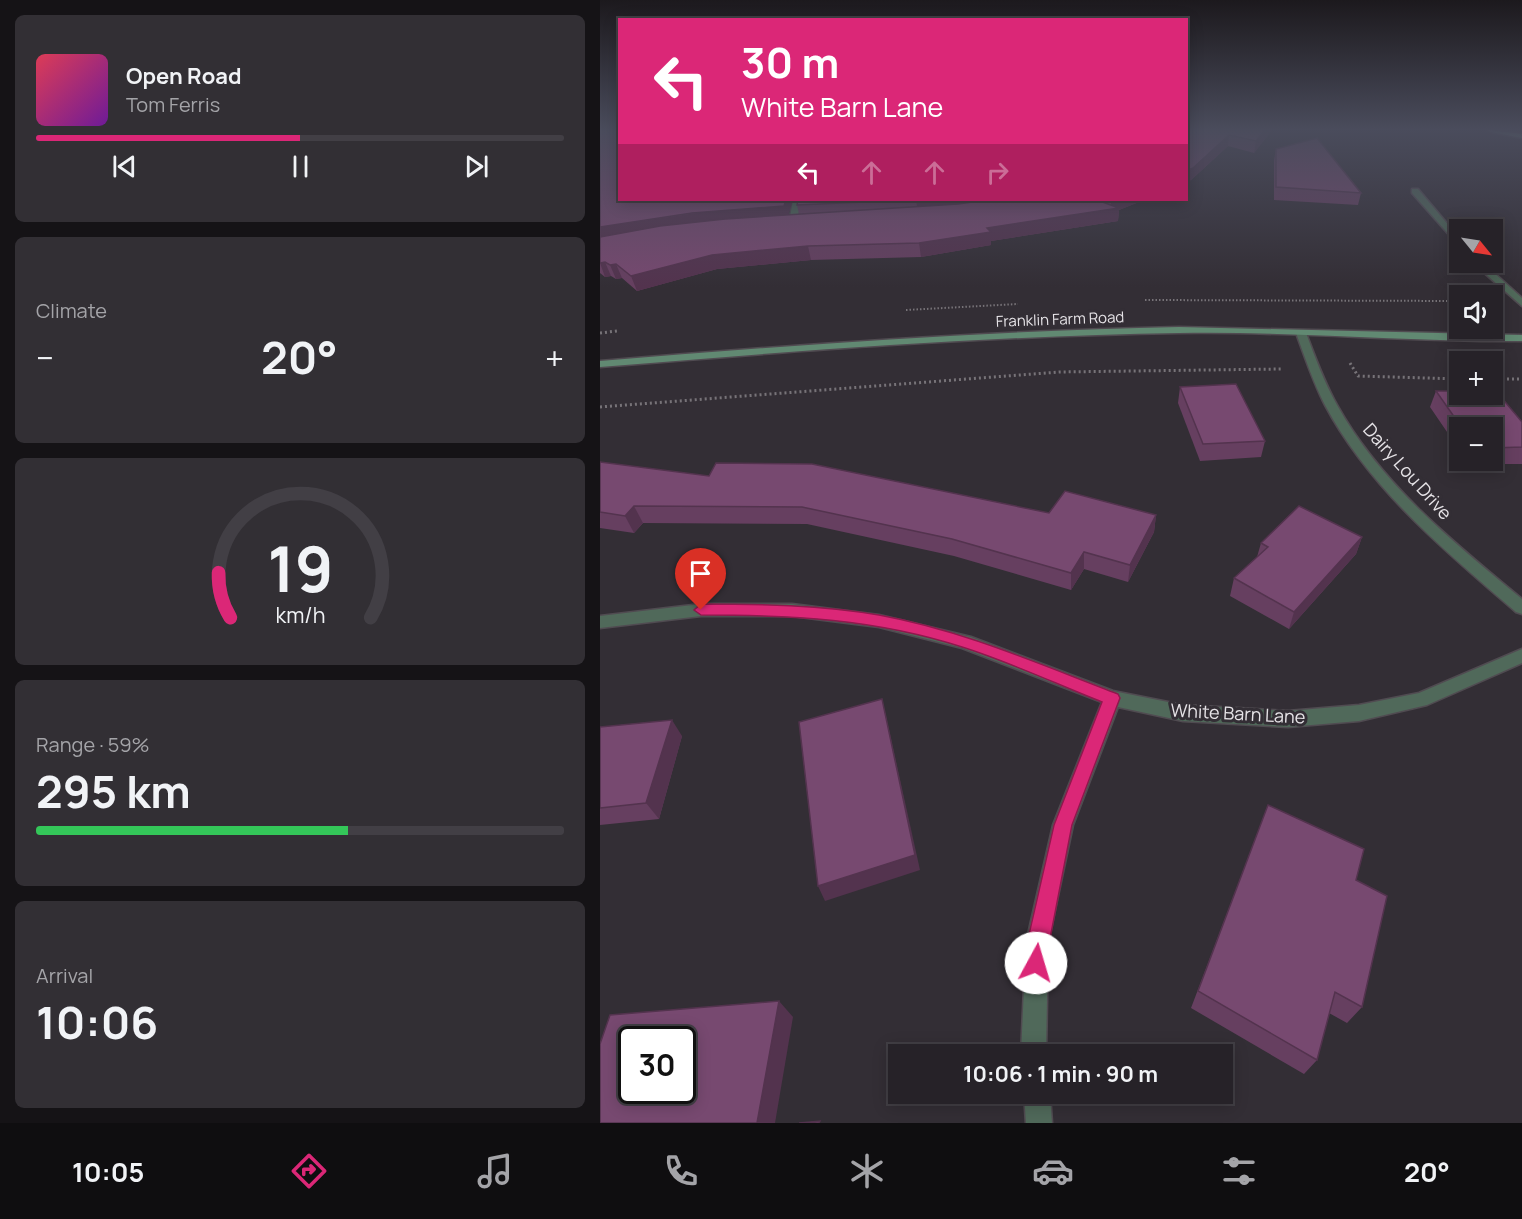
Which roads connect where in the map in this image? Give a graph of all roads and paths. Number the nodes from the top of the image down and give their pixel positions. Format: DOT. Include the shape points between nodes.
graph roads {
  1 [pos="1415,191"];
  2 [pos="797,201"];
  3 [pos="805,222"];
  4 [pos="793,223"];
  5 [pos="782,224"];
  6 [pos="1449,232"];
  7 [pos="1488,273"];
  8 [pos="1522,303"];
  9 [pos="1301,333"];
  10 [pos="1522,338"];
  11 [pos="1313,360"];
  12 [pos="600,364"];
  13 [pos="1449,379"];
  14 [pos="1503,379"];
  15 [pos="1522,379"];
  16 [pos="600,407"];
  17 [pos="1522,608"];
  18 [pos="600,622"];
  19 [pos="1522,656"];
  20 [pos="1112,698"];
  21 [pos="1033,1044"];
  22 [pos="1038,1104"];
  23 [pos="1039,1123"];
  1 -- 6 [label="street"];
  2 -- 4 [label="street"];
  3 -- 4 [label="street"];
  4 -- 5 [label="street"];
  7 -- 8 [label="street"];
  9 -- 10 [label="main road, Franklin Farm Road"];
  9 -- 11 [label="street, Dairy Lou Drive"];
  9 -- 12 [label="main road, Franklin Farm Road" via="1070,332 790,348"];
  11 -- 13 [label="path" via="1352,363 1358,376"];
  11 -- 16 [label="path" via="1279,359 1281,370 1059,372"];
  11 -- 17 [label="street, Dairy Lou Drive" via="1332,405 1359,447 1400,494"];
  14 -- 15 [label="path"];
  18 -- 20 [label="street, White Barn Lane" via="701,610 792,610 879,621 965,642"];
  19 -- 20 [label="street, White Barn Lane" via="1422,700 1359,713 1288,719 1194,713"];
  20 -- 21 [label="street" via="1063,825 1037,943"];
  22 -- 23 [label="street"];
}
